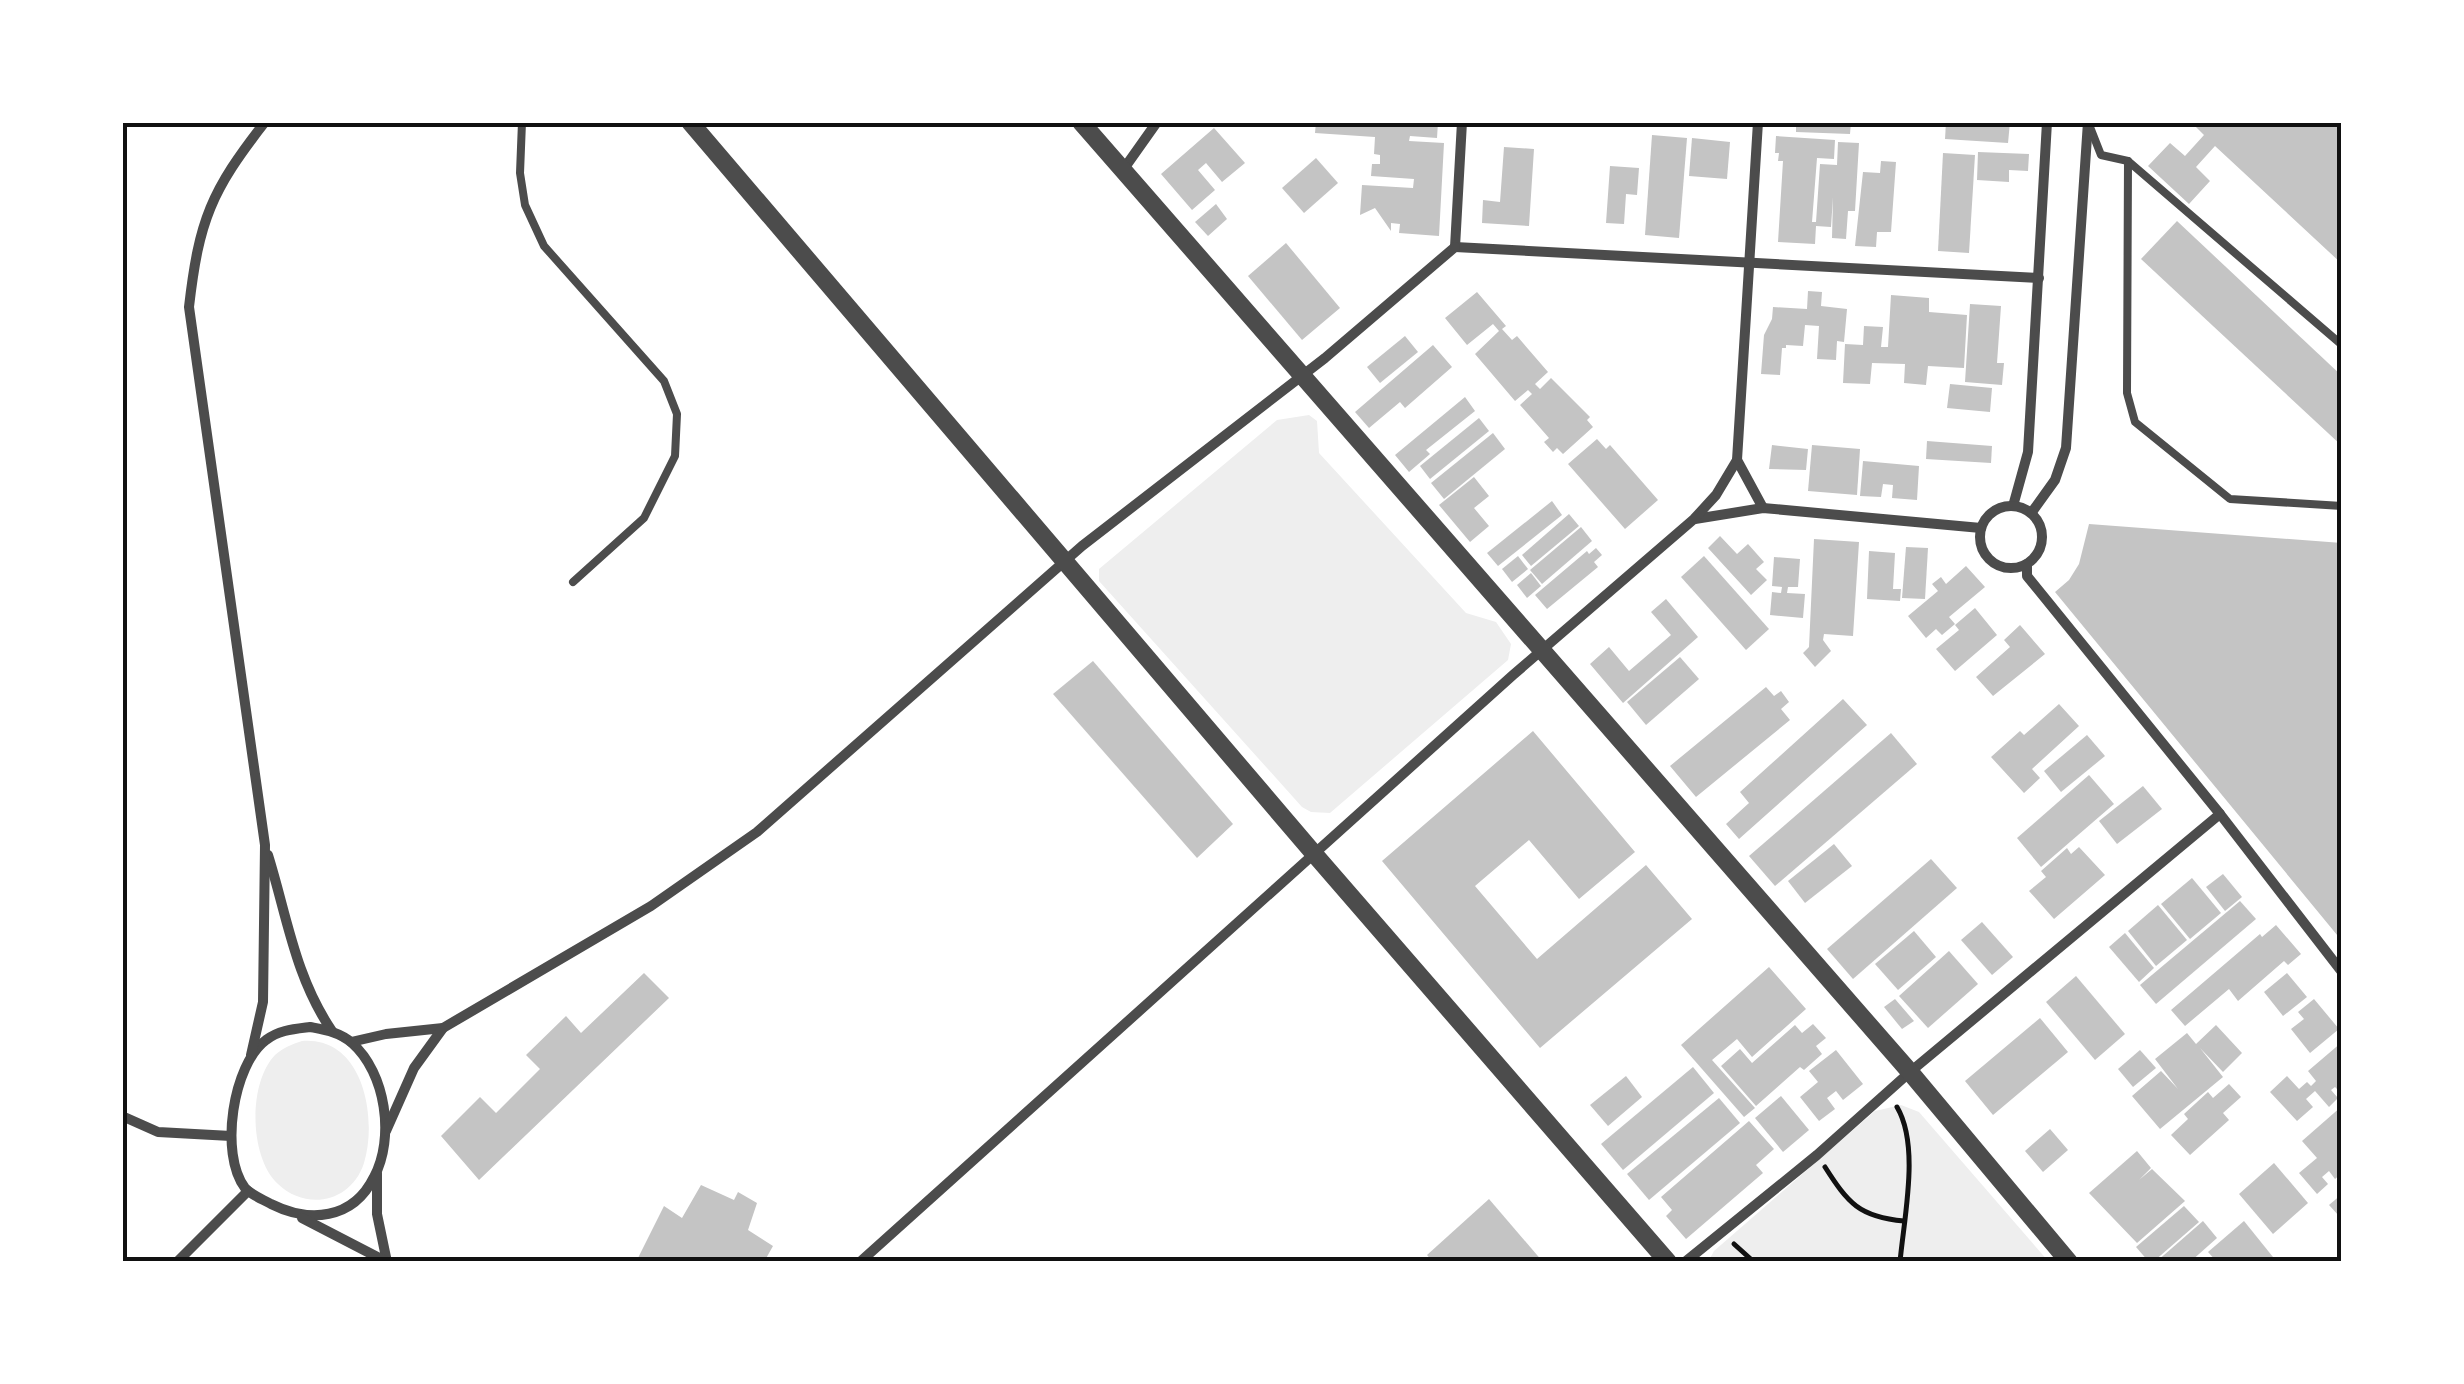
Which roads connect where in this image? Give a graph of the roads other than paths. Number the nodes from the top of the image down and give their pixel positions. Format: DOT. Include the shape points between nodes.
graph roads {
  1 [pos="265,122"];
  2 [pos="522,122"];
  3 [pos="690,122"];
  4 [pos="1081,122"];
  5 [pos="1157,122"];
  6 [pos="1462,122"];
  7 [pos="1758,122"];
  8 [pos="2046,122"];
  9 [pos="2088,122"];
  10 [pos="2128,161"];
  11 [pos="1123,170"];
  12 [pos="1455,247"];
  13 [pos="1751,261"];
  14 [pos="2039,278"];
  15 [pos="2342,345"];
  16 [pos="1303,374"];
  17 [pos="1737,460"];
  18 [pos="2012,506"];
  19 [pos="2342,506"];
  20 [pos="1763,508"];
  21 [pos="2032,512"];
  22 [pos="1694,519"];
  23 [pos="1981,528"];
  24 [pos="1065,561"];
  25 [pos="2027,564"];
  26 [pos="573,582"];
  27 [pos="1540,652"];
  28 [pos="2220,814"];
  29 [pos="265,845"];
  30 [pos="1316,856"];
  31 [pos="2342,972"];
  32 [pos="443,1028"];
  33 [pos="332,1031"];
  34 [pos="351,1042"];
  35 [pos="252,1054"];
  36 [pos="1910,1072"];
  37 [pos="122,1116"];
  38 [pos="386,1131"];
  39 [pos="230,1136"];
  40 [pos="377,1172"];
  41 [pos="248,1192"];
  42 [pos="297,1215"];
  43 [pos="177,1262"];
  44 [pos="860,1262"];
  45 [pos="1668,1262"];
  46 [pos="1686,1262"];
  47 [pos="2069,1262"];
  1 -- 29 [label="street" via="207,210 189,307"];
  2 -- 26 [label="lane" via="525,205 544,246 664,381 677,414 675,456 644,518"];
  3 -- 24 [label="street"];
  4 -- 11 [label="street"];
  5 -- 11 [label="street"];
  6 -- 12 [label="street"];
  7 -- 13 [label="street"];
  8 -- 14 [label="street"];
  9 -- 10 [label="lane" via="2102,155"];
  9 -- 21 [label="street" via="2066,448"];
  10 -- 15 [label="lane"];
  10 -- 19 [label="lane" via="2127,393 2136,422 2230,499"];
  11 -- 16 [label="street"];
  12 -- 13 [label="street"];
  12 -- 16 [label="street"];
  13 -- 14 [label="street"];
  13 -- 17 [label="street"];
  14 -- 18 [label="street" via="2028,452"];
  16 -- 24 [label="street"];
  16 -- 27 [label="street"];
  17 -- 20 [label="street"];
  17 -- 22 [label="street"];
  18 -- 21 [label="street"];
  18 -- 23 [label="street" via="1994,511"];
  20 -- 22 [label="street"];
  20 -- 23 [label="street"];
  21 -- 25 [label="street" via="2042,536"];
  22 -- 27 [label="street"];
  23 -- 25 [label="street" via="1988,558 2006,568"];
  24 -- 30 [label="street"];
  24 -- 32 [label="street" via="757,832 651,906"];
  25 -- 28 [label="street" via="2027,576"];
  27 -- 30 [label="street"];
  27 -- 36 [label="street"];
  28 -- 31 [label="street"];
  28 -- 36 [label="street"];
  29 -- 33 [label="street" via="298,966"];
  29 -- 35 [label="street" via="263,1002"];
  30 -- 44 [label="street"];
  30 -- 45 [label="street"];
  32 -- 34 [label="street"];
  32 -- 38 [label="street" via="414,1068"];
  33 -- 34 [label="street"];
  33 -- 35 [label="street" via="287,1030"];
  34 -- 38 [label="street" via="368,1062"];
  35 -- 39 [label="street"];
  36 -- 46 [label="street"];
  36 -- 47 [label="street"];
  37 -- 39 [label="street" via="158,1132"];
  38 -- 40 [label="street"];
  39 -- 41 [label="street"];
  40 -- 42 [label="street" via="368,1190 343,1209"];
  40 -- 42 [label="street" via="387,1262"];
  41 -- 42 [label="street"];
  41 -- 43 [label="street"];
}
